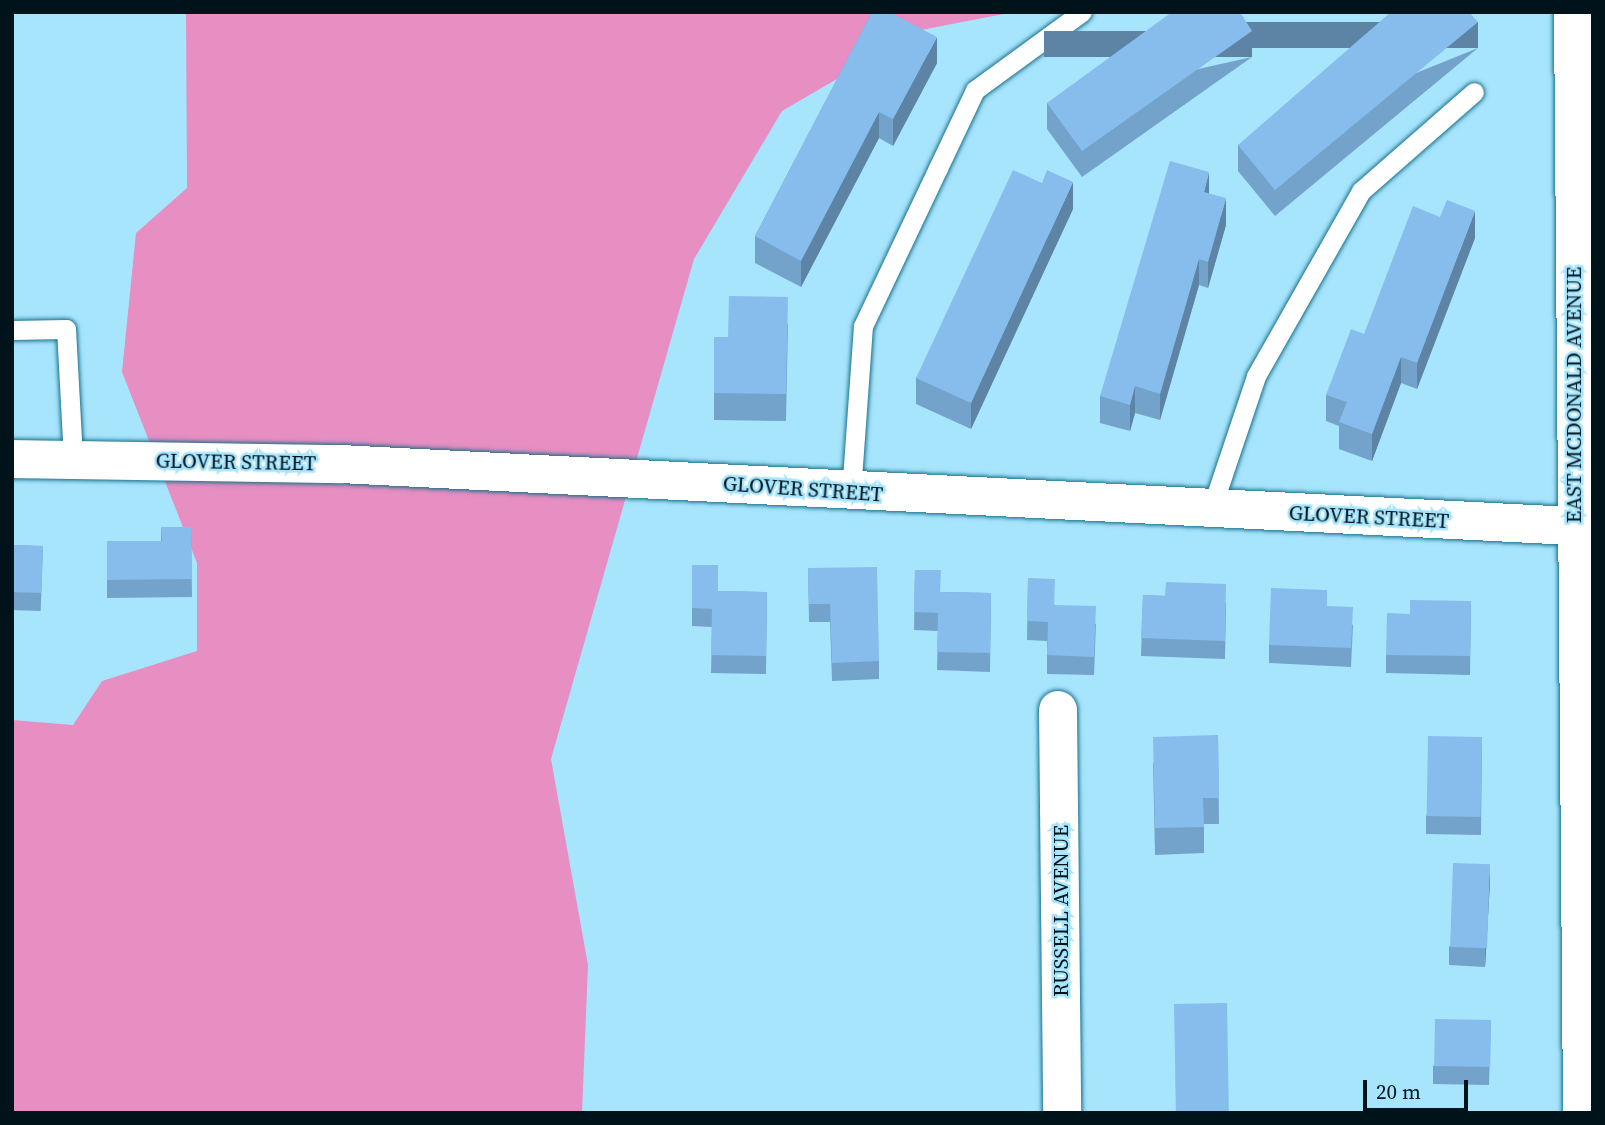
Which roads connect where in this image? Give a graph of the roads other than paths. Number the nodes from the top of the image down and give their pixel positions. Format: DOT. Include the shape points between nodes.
graph roads {
  1 [pos="1082,12"];
  2 [pos="1573,12"];
  3 [pos="1474,92"];
  4 [pos="12,330"];
  5 [pos="12,459"];
  6 [pos="73,459"];
  7 [pos="851,493"];
  8 [pos="1211,510"];
  9 [pos="1583,527"];
  10 [pos="1058,710"];
  11 [pos="1062,1113"];
  12 [pos="1582,1113"];
  1 -- 7 [label="lane" via="975,90 863,326"];
  2 -- 9 [label="street, EAST MCDONALD AVENUE"];
  3 -- 8 [label="lane" via="1361,191 1256,376"];
  4 -- 6 [label="lane" via="66,329"];
  5 -- 6 [label="street, GLOVER STREET"];
  6 -- 7 [label="street, GLOVER STREET" via="340,464"];
  7 -- 8 [label="street, GLOVER STREET"];
  8 -- 9 [label="street, GLOVER STREET"];
  9 -- 12 [label="street, EAST MCDONALD AVENUE"];
  10 -- 11 [label="street, RUSSELL AVENUE"];
}
